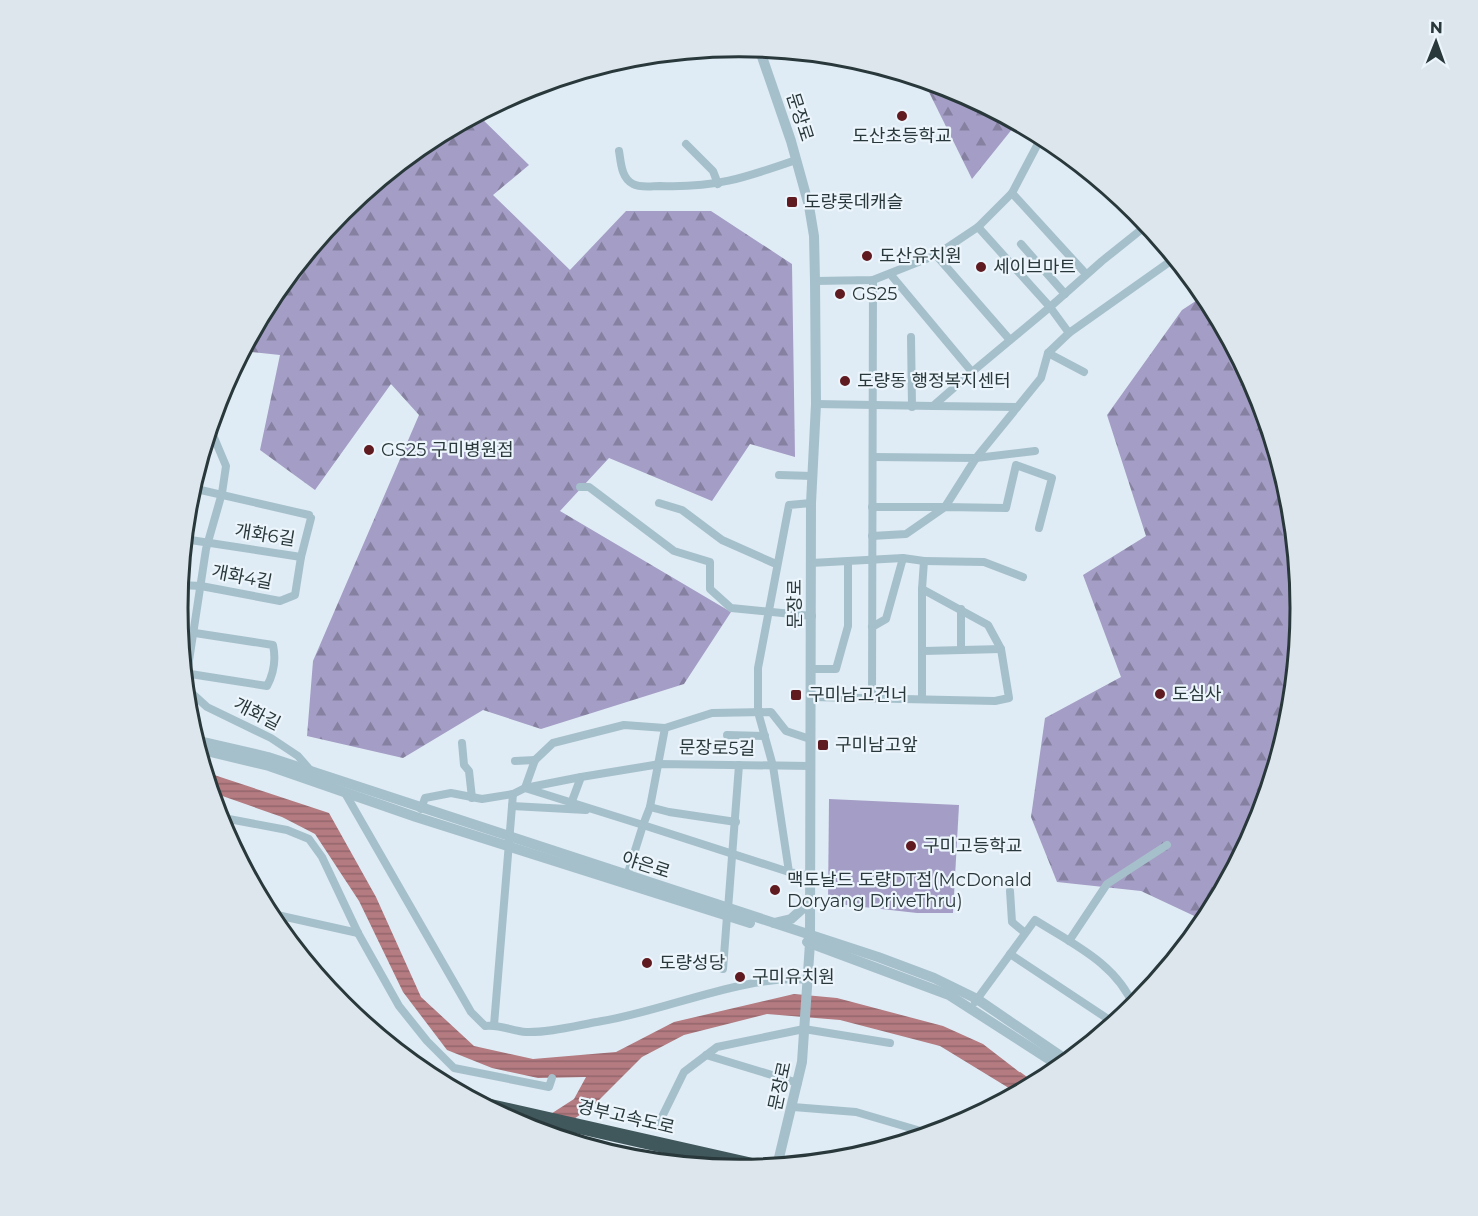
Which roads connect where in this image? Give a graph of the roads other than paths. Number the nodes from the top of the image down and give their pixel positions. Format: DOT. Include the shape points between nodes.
graph roads {
  1 [pos="762,58"];
  2 [pos="686,144"];
  3 [pos="1037,145"];
  4 [pos="620,151"];
  5 [pos="796,160"];
  6 [pos="718,184"];
  7 [pos="1012,193"];
  8 [pos="978,226"];
  9 [pos="1140,231"];
  10 [pos="1021,244"];
  11 [pos="936,255"];
  12 [pos="1168,263"];
  13 [pos="1086,274"];
  14 [pos="891,275"];
  15 [pos="873,280"];
  16 [pos="815,281"];
  17 [pos="1065,294"];
  18 [pos="1050,307"];
  19 [pos="1069,333"];
  20 [pos="911,337"];
  21 [pos="1010,339"];
  22 [pos="1048,354"];
  23 [pos="972,372"];
  24 [pos="1084,372"];
  25 [pos="816,404"];
  26 [pos="873,405"];
  27 [pos="933,405"];
  28 [pos="912,407"];
  29 [pos="1017,407"];
  30 [pos="215,439"];
  31 [pos="1035,451"];
  32 [pos="1019,454"];
  33 [pos="873,458"];
  34 [pos="976,458"];
  35 [pos="1016,465"];
  36 [pos="779,475"];
  37 [pos="813,476"];
  38 [pos="580,487"];
  39 [pos="202,490"];
  40 [pos="222,493"];
  41 [pos="659,503"];
  42 [pos="811,503"];
  43 [pos="872,507"];
  44 [pos="945,507"];
  45 [pos="1039,528"];
  46 [pos="872,536"];
  47 [pos="193,540"];
  48 [pos="207,542"];
  49 [pos="301,557"];
  50 [pos="903,558"];
  51 [pos="924,561"];
  52 [pos="873,562"];
  53 [pos="811,563"];
  54 [pos="848,563"];
  55 [pos="776,564"];
  56 [pos="1023,577"];
  57 [pos="189,585"];
  58 [pos="201,586"];
  59 [pos="922,589"];
  60 [pos="961,609"];
  61 [pos="770,613"];
  62 [pos="812,616"];
  63 [pos="872,627"];
  64 [pos="195,633"];
  65 [pos="961,649"];
  66 [pos="1001,649"];
  67 [pos="924,651"];
  68 [pos="190,653"];
  69 [pos="811,669"];
  70 [pos="192,674"];
  71 [pos="196,697"];
  72 [pos="811,697"];
  73 [pos="872,698"];
  74 [pos="922,698"];
  75 [pos="758,712"];
  76 [pos="665,728"];
  77 [pos="728,735"];
  78 [pos="765,736"];
  79 [pos="810,739"];
  80 [pos="205,742"];
  81 [pos="462,743"];
  82 [pos="207,751"];
  83 [pos="535,760"];
  84 [pos="515,761"];
  85 [pos="660,764"];
  86 [pos="740,765"];
  87 [pos="773,766"];
  88 [pos="810,766"];
  89 [pos="312,771"];
  90 [pos="581,777"];
  91 [pos="525,788"];
  92 [pos="345,793"];
  93 [pos="513,794"];
  94 [pos="472,798"];
  95 [pos="572,801"];
  96 [pos="512,806"];
  97 [pos="650,807"];
  98 [pos="421,808"];
  99 [pos="595,810"];
  100 [pos="230,819"];
  101 [pos="736,822"];
  102 [pos="643,825"];
  103 [pos="508,842"];
  104 [pos="1167,845"];
  105 [pos="734,855"];
  106 [pos="789,872"];
  107 [pos="627,876"];
  108 [pos="811,876"];
  109 [pos="1010,891"];
  110 [pos="811,901"];
  111 [pos="728,912"];
  112 [pos="283,916"];
  113 [pos="774,923"];
  114 [pos="1024,932"];
  115 [pos="358,933"];
  116 [pos="810,939"];
  117 [pos="1069,941"];
  118 [pos="1010,954"];
  119 [pos="723,969"];
  120 [pos="807,980"];
  121 [pos="1130,997"];
  122 [pos="974,1003"];
  123 [pos="1106,1018"];
  124 [pos="494,1025"];
  125 [pos="804,1029"];
  126 [pos="890,1043"];
  127 [pos="706,1055"];
  128 [pos="1059,1056"];
  129 [pos="1052,1061"];
  130 [pos="552,1078"];
  131 [pos="798,1083"];
  132 [pos="793,1107"];
  133 [pos="521,1114"];
  134 [pos="659,1123"];
  135 [pos="917,1130"];
  136 [pos="721,1158"];
  137 [pos="779,1158"];
  1 -- 5 [label="street, 문장로"];
  2 -- 6 [label="street" via="713,171"];
  3 -- 7 [label="street"];
  4 -- 6 [label="street" via="623,173 633,184"];
  5 -- 6 [label="street"];
  5 -- 16 [label="street, 문장로" via="814,236"];
  7 -- 8 [label="street"];
  7 -- 13 [label="street"];
  8 -- 11 [label="street"];
  8 -- 18 [label="street"];
  9 -- 13 [label="street"];
  10 -- 17 [label="street"];
  11 -- 14 [label="street"];
  11 -- 21 [label="street"];
  12 -- 19 [label="street"];
  13 -- 17 [label="street"];
  14 -- 15 [label="street"];
  14 -- 23 [label="street"];
  15 -- 16 [label="street"];
  15 -- 26 [label="street"];
  16 -- 25 [label="street, 문장로"];
  17 -- 18 [label="street"];
  18 -- 19 [label="street"];
  18 -- 21 [label="street"];
  19 -- 22 [label="street"];
  20 -- 28 [label="street"];
  21 -- 23 [label="street"];
  22 -- 24 [label="street"];
  22 -- 29 [label="street" via="1041,378"];
  23 -- 27 [label="street"];
  25 -- 26 [label="street"];
  25 -- 37 [label="street, 문장로"];
  26 -- 28 [label="street"];
  26 -- 33 [label="street"];
  27 -- 28 [label="street"];
  27 -- 29 [label="street"];
  29 -- 34 [label="street"];
  30 -- 40 [label="street" via="226,466"];
  31 -- 32 [label="street"];
  32 -- 34 [label="street"];
  32 -- 35 [label="street"];
  33 -- 34 [label="street"];
  33 -- 43 [label="street"];
  34 -- 44 [label="street"];
  35 -- 44 [label="street" via="1006,508"];
  35 -- 45 [label="street" via="1052,478"];
  36 -- 37 [label="street"];
  37 -- 42 [label="street, 문장로"];
  38 -- 61 [label="street" via="589,488 675,551 710,562 710,589 731,608"];
  39 -- 40 [label="street"];
  40 -- 48 [label="street"];
  40 -- 49 [label="street, 개화6길" via="310,516"];
  41 -- 55 [label="street" via="682,510 722,540"];
  42 -- 53 [label="street, 문장로"];
  42 -- 55 [label="street" via="789,505"];
  43 -- 44 [label="street"];
  43 -- 46 [label="street"];
  44 -- 46 [label="street" via="906,534"];
  46 -- 52 [label="street"];
  47 -- 48 [label="street, 개화6길"];
  48 -- 49 [label="street, 개화6길"];
  48 -- 58 [label="street"];
  49 -- 58 [label="street, 개화4길" via="295,595 280,601"];
  50 -- 51 [label="street"];
  50 -- 52 [label="street"];
  50 -- 63 [label="street" via="886,619"];
  51 -- 56 [label="street" via="984,562"];
  51 -- 59 [label="street"];
  52 -- 54 [label="street"];
  52 -- 63 [label="street"];
  53 -- 54 [label="street"];
  53 -- 62 [label="street, 문장로"];
  54 -- 69 [label="street" via="848,626 836,669"];
  55 -- 61 [label="street"];
  57 -- 58 [label="street, 개화4길"];
  58 -- 64 [label="street"];
  59 -- 60 [label="street"];
  59 -- 67 [label="street"];
  60 -- 65 [label="street"];
  60 -- 66 [label="street" via="988,625"];
  61 -- 62 [label="street"];
  61 -- 75 [label="street" via="758,669"];
  62 -- 69 [label="street, 문장로"];
  63 -- 73 [label="street"];
  64 -- 68 [label="street"];
  64 -- 70 [label="street" via="273,645 275,654 273,675 267,686"];
  65 -- 66 [label="street"];
  65 -- 67 [label="street"];
  66 -- 74 [label="street" via="1009,698"];
  67 -- 74 [label="street"];
  69 -- 72 [label="street, 문장로"];
  71 -- 89 [label="street, 개화길" via="207,707 271,738"];
  72 -- 73 [label="street"];
  72 -- 79 [label="street, 문장로"];
  73 -- 74 [label="street"];
  75 -- 76 [label="street" via="712,713"];
  75 -- 78 [label="street"];
  75 -- 79 [label="street" via="771,712 786,731"];
  76 -- 83 [label="street" via="624,725 553,742"];
  76 -- 85 [label="street"];
  77 -- 78 [label="street"];
  78 -- 87 [label="street"];
  79 -- 88 [label="street, 문장로"];
  80 -- 89 [label="street, 야은로"];
  81 -- 94 [label="street"];
  82 -- 92 [label="street, 야은로" via="269,766"];
  83 -- 84 [label="street"];
  83 -- 91 [label="street"];
  85 -- 86 [label="street, 문장로5길"];
  85 -- 90 [label="street, 문장로5길"];
  85 -- 97 [label="street"];
  86 -- 87 [label="street, 문장로5길"];
  86 -- 101 [label="street"];
  87 -- 88 [label="street, 문장로5길"];
  87 -- 106 [label="street"];
  88 -- 108 [label="street, 문장로"];
  89 -- 98 [label="street, 야은로"];
  90 -- 91 [label="street, 문장로5길"];
  90 -- 95 [label="street"];
  91 -- 93 [label="street, 문장로5길"];
  91 -- 95 [label="street"];
  92 -- 103 [label="street, 야은로"];
  92 -- 124 [label="street" via="471,1011 485,1026"];
  93 -- 94 [label="street"];
  93 -- 96 [label="street"];
  94 -- 98 [label="street" via="451,794 425,798"];
  95 -- 99 [label="street"];
  96 -- 99 [label="street"];
  96 -- 103 [label="street"];
  97 -- 101 [label="street"];
  97 -- 102 [label="street"];
  98 -- 103 [label="street, 야은로"];
  99 -- 102 [label="street"];
  100 -- 115 [label="street" via="287,830 309,839 322,857"];
  101 -- 105 [label="street"];
  102 -- 105 [label="street"];
  102 -- 107 [label="street"];
  103 -- 107 [label="street, 야은로"];
  103 -- 111 [label="street, 야은로"];
  103 -- 124 [label="street"];
  104 -- 117 [label="street" via="1107,885"];
  105 -- 106 [label="street"];
  105 -- 111 [label="street"];
  106 -- 108 [label="street"];
  107 -- 111 [label="street, 야은로"];
  108 -- 110 [label="street, 문장로"];
  109 -- 114 [label="street" via="1012,922"];
  110 -- 113 [label="street" via="790,919"];
  110 -- 116 [label="street, 문장로"];
  111 -- 113 [label="street, 야은로"];
  111 -- 116 [label="street, 야은로"];
  111 -- 119 [label="street"];
  112 -- 115 [label="street"];
  113 -- 116 [label="street, 야은로"];
  114 -- 117 [label="street" via="1035,920"];
  114 -- 118 [label="street"];
  115 -- 130 [label="street" via="399,1006 454,1068 549,1087"];
  116 -- 120 [label="street, 문장로"];
  116 -- 122 [label="street, 야은로"];
  117 -- 121 [label="street" via="1117,976"];
  118 -- 122 [label="street"];
  118 -- 123 [label="street"];
  120 -- 124 [label="street" via="730,989 605,1021 526,1032"];
  120 -- 125 [label="street, 문장로"];
  122 -- 128 [label="street, 야은로"];
  122 -- 129 [label="street, 야은로"];
  125 -- 126 [label="street"];
  125 -- 127 [label="street" via="717,1047"];
  125 -- 131 [label="street, 문장로"];
  127 -- 131 [label="street"];
  127 -- 134 [label="street" via="684,1072"];
  131 -- 132 [label="street, 문장로"];
  132 -- 135 [label="street" via="856,1112"];
  132 -- 137 [label="street, 문장로"];
  133 -- 136 [label="highway, 경부고속도로"];
}
